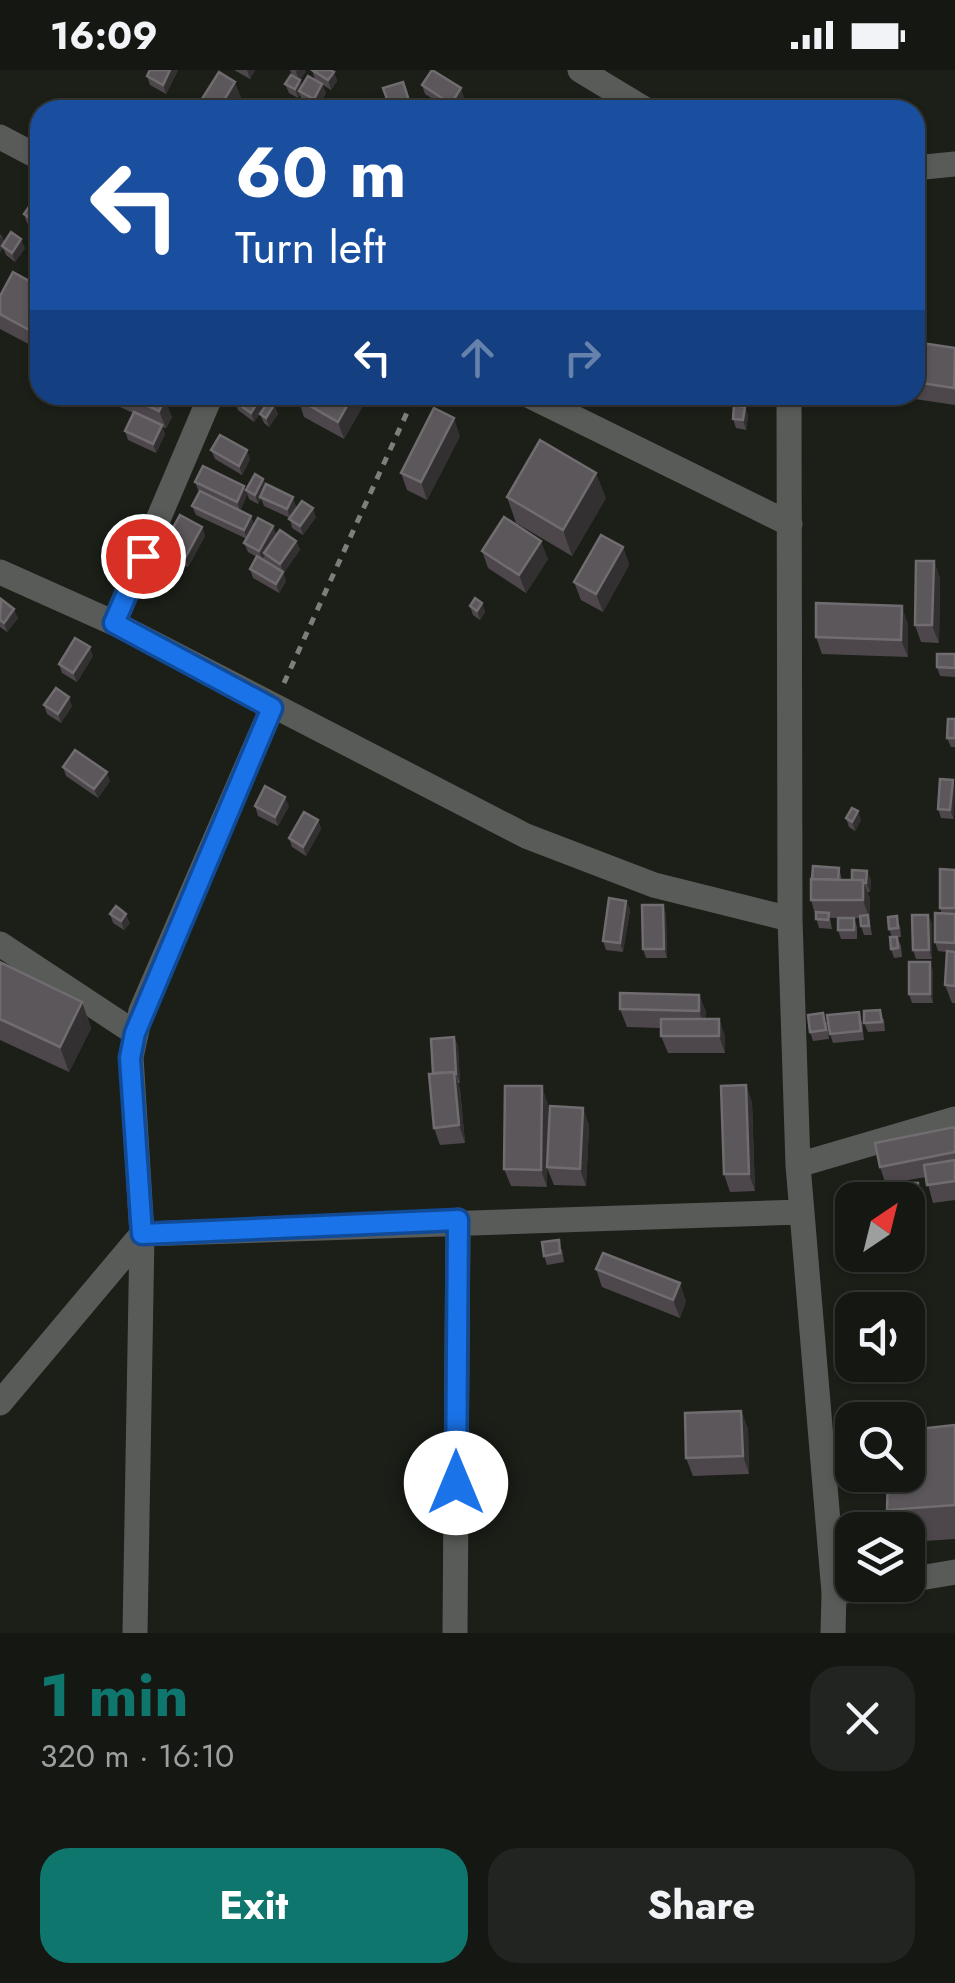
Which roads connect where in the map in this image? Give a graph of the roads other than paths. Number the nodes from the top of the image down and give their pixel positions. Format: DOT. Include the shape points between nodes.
graph roads {
  1 [pos="580,70"];
  2 [pos="630,100"];
  3 [pos="0,137"];
  4 [pos="30,153"];
  5 [pos="955,164"];
  6 [pos="925,167"];
  7 [pos="207,405"];
  8 [pos="548,405"];
  9 [pos="789,405"];
  10 [pos="790,524"];
  11 [pos="0,572"];
  12 [pos="114,623"];
  13 [pos="272,708"];
  14 [pos="790,919"];
  15 [pos="0,944"];
  16 [pos="135,1033"];
  17 [pos="955,1119"];
  18 [pos="798,1165"];
  19 [pos="801,1212"];
  20 [pos="458,1220"];
  21 [pos="142,1234"];
  22 [pos="0,1403"];
  23 [pos="955,1572"];
  24 [pos="925,1577"];
  25 [pos="834,1593"];
  26 [pos="135,1633"];
  27 [pos="455,1633"];
  28 [pos="833,1633"];
  1 -- 2 [label="street"];
  3 -- 4 [label="street"];
  5 -- 6 [label="street"];
  7 -- 12 [label="street"];
  8 -- 10 [label="street"];
  9 -- 10 [label="street"];
  10 -- 14 [label="street"];
  11 -- 12 [label="street"];
  12 -- 13 [label="street"];
  13 -- 14 [label="street" via="526,836 654,886"];
  13 -- 16 [label="street"];
  14 -- 18 [label="street"];
  15 -- 16 [label="street"];
  16 -- 21 [label="street" via="130,1058"];
  17 -- 18 [label="street"];
  18 -- 19 [label="street"];
  19 -- 20 [label="street"];
  19 -- 25 [label="street"];
  20 -- 21 [label="street"];
  20 -- 27 [label="street"];
  21 -- 22 [label="street"];
  21 -- 26 [label="street"];
  23 -- 24 [label="street"];
  25 -- 28 [label="street"];
}
